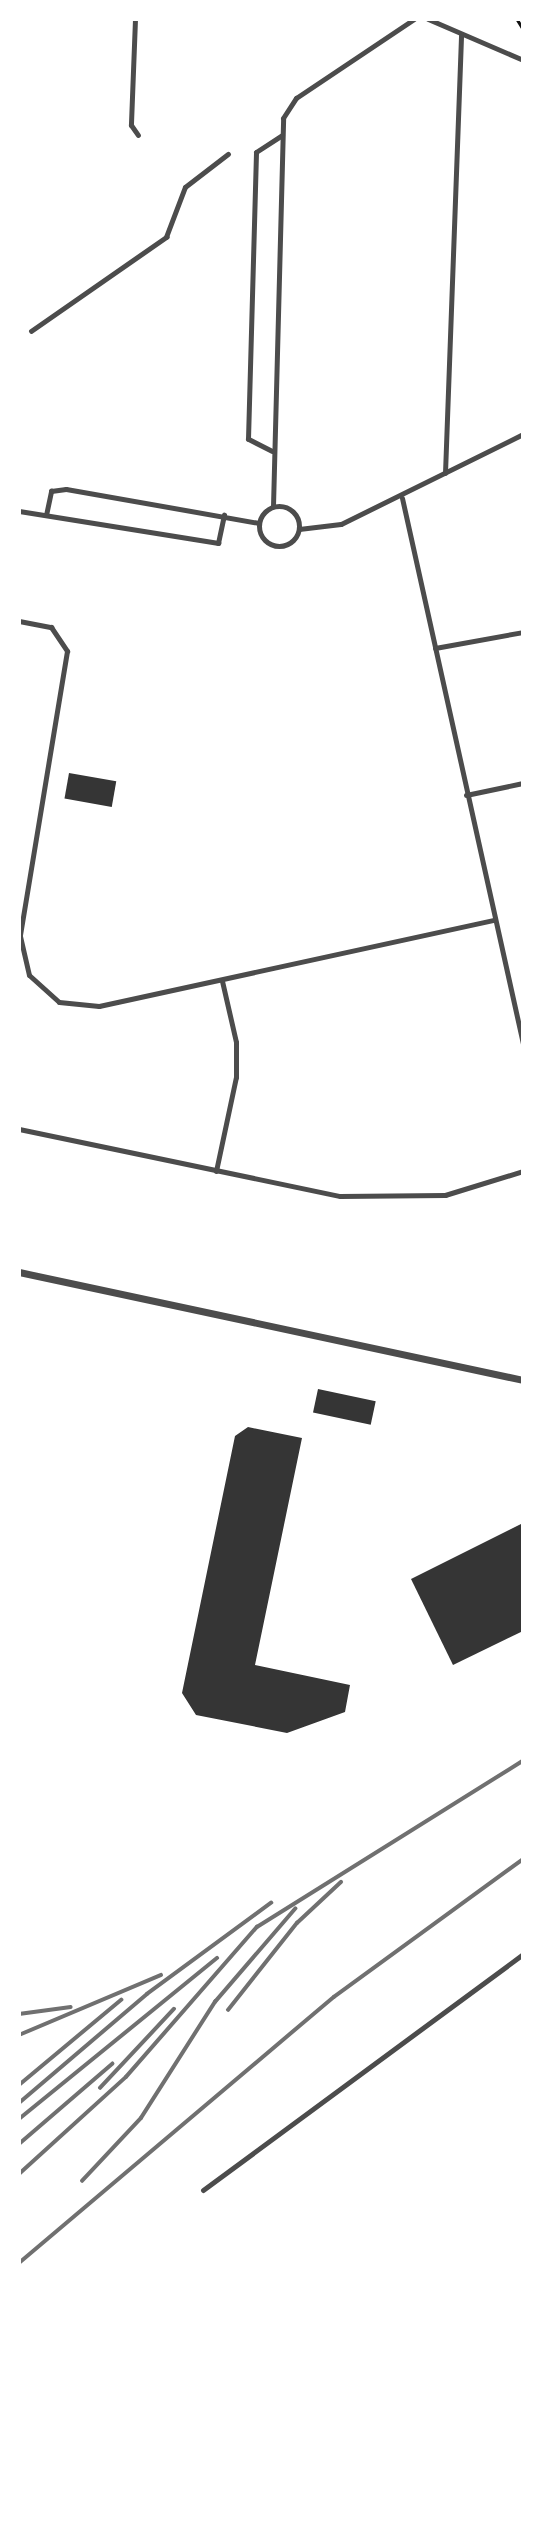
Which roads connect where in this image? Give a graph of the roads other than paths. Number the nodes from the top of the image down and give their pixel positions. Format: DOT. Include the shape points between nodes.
graph roads {
  1 [pos="135,19"];
  2 [pos="414,19"];
  3 [pos="428,19"];
  4 [pos="461,34"];
  5 [pos="523,60"];
  6 [pos="138,135"];
  7 [pos="282,135"];
  8 [pos="228,154"];
  9 [pos="31,331"];
  10 [pos="523,434"];
  11 [pos="272,452"];
  12 [pos="445,473"];
  13 [pos="402,498"];
  14 [pos="273,506"];
  15 [pos="19,511"];
  16 [pos="46,515"];
  17 [pos="224,515"];
  18 [pos="259,523"];
  19 [pos="299,529"];
  20 [pos="19,621"];
  21 [pos="523,632"];
  22 [pos="435,648"];
  23 [pos="523,783"];
  24 [pos="466,794"];
  25 [pos="493,920"];
  26 [pos="222,981"];
  27 [pos="523,1044"];
  28 [pos="19,1129"];
  29 [pos="216,1171"];
  30 [pos="523,1171"];
  31 [pos="19,1272"];
  32 [pos="523,1380"];
  33 [pos="523,1954"];
  34 [pos="203,2189"];
  1 -- 6 [label="street" via="131,125"];
  2 -- 7 [label="street" via="296,98 286,108"];
  3 -- 4 [label="street"];
  4 -- 5 [label="street"];
  4 -- 12 [label="street"];
  7 -- 11 [label="street"];
  7 -- 11 [label="street" via="256,152 248,439"];
  8 -- 9 [label="street" via="185,187 166,237"];
  10 -- 12 [label="street"];
  11 -- 14 [label="street"];
  12 -- 13 [label="street"];
  13 -- 19 [label="street" via="341,524"];
  13 -- 22 [label="street"];
  14 -- 18 [label="street"];
  14 -- 19 [label="street" via="293,510"];
  15 -- 16 [label="street"];
  16 -- 17 [label="street" via="51,491 66,489"];
  16 -- 17 [label="street" via="218,542"];
  17 -- 18 [label="street"];
  18 -- 19 [label="street" via="267,542 280,547"];
  20 -- 26 [label="street" via="51,627 67,651 20,936 29,975 59,1002 83,1007"];
  21 -- 22 [label="street"];
  22 -- 24 [label="street"];
  23 -- 24 [label="street"];
  24 -- 25 [label="street"];
  25 -- 26 [label="street"];
  25 -- 27 [label="street"];
  26 -- 29 [label="street" via="236,1042 236,1077"];
  28 -- 29 [label="street"];
  29 -- 30 [label="street" via="312,1192 401,1200 445,1195"];
  31 -- 32 [label="street"];
  33 -- 34 [label="street"];
}
